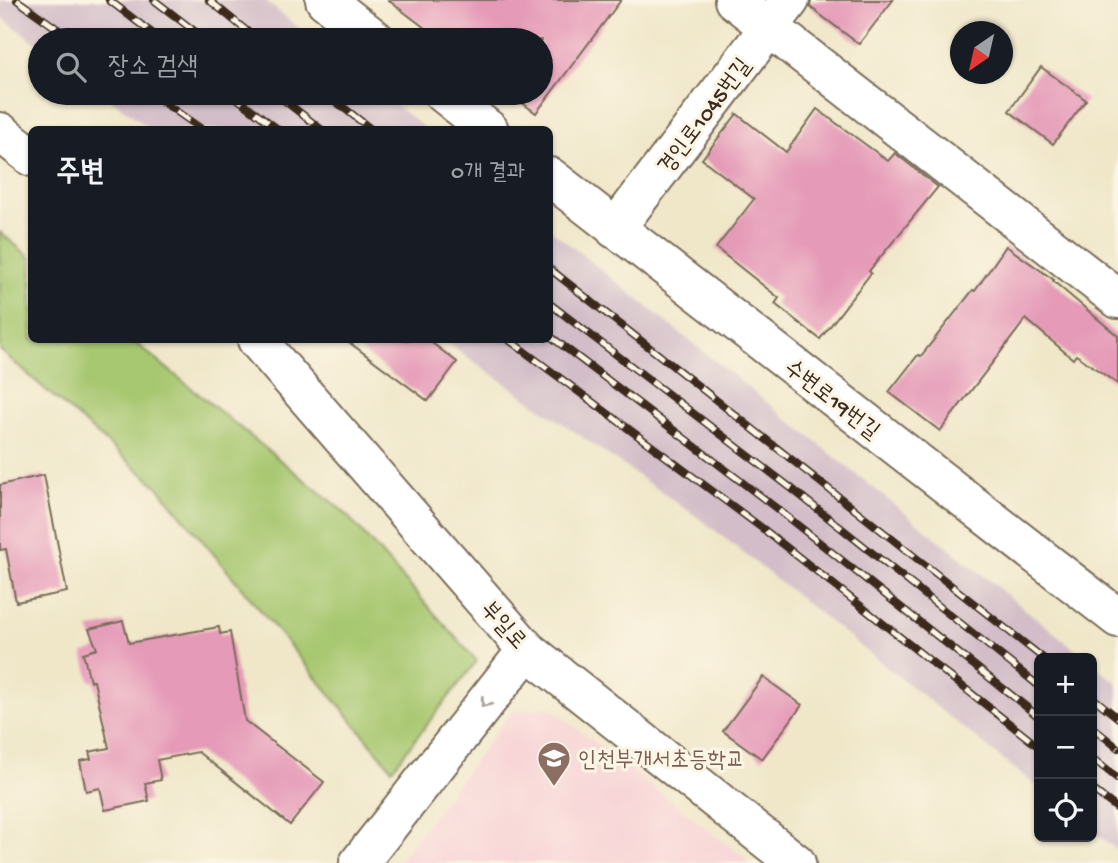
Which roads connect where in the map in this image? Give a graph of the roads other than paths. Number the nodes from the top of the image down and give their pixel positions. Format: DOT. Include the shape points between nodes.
graph roads {
  1 [pos="325,0"];
  2 [pos="734,0"];
  3 [pos="780,14"];
  4 [pos="361,28"];
  5 [pos="458,105"];
  6 [pos="484,126"];
  7 [pos="0,132"];
  8 [pos="28,154"];
  9 [pos="553,179"];
  10 [pos="615,229"];
  11 [pos="1118,299"];
  12 [pos="260,343"];
  13 [pos="1118,618"];
  14 [pos="527,650"];
  15 [pos="359,863"];
  16 [pos="796,863"];
  1 -- 4 [label="street"];
  2 -- 3 [label="street"];
  3 -- 10 [label="street, 경인로1045번길"];
  3 -- 11 [label="street"];
  5 -- 6 [label="street"];
  7 -- 8 [label="street"];
  9 -- 10 [label="street, 수변로19번길"];
  10 -- 13 [label="street, 수변로19번길"];
  12 -- 14 [label="street, 부일로"];
  14 -- 15 [label="street, one-way"];
  14 -- 16 [label="street, 부일로"];
}
